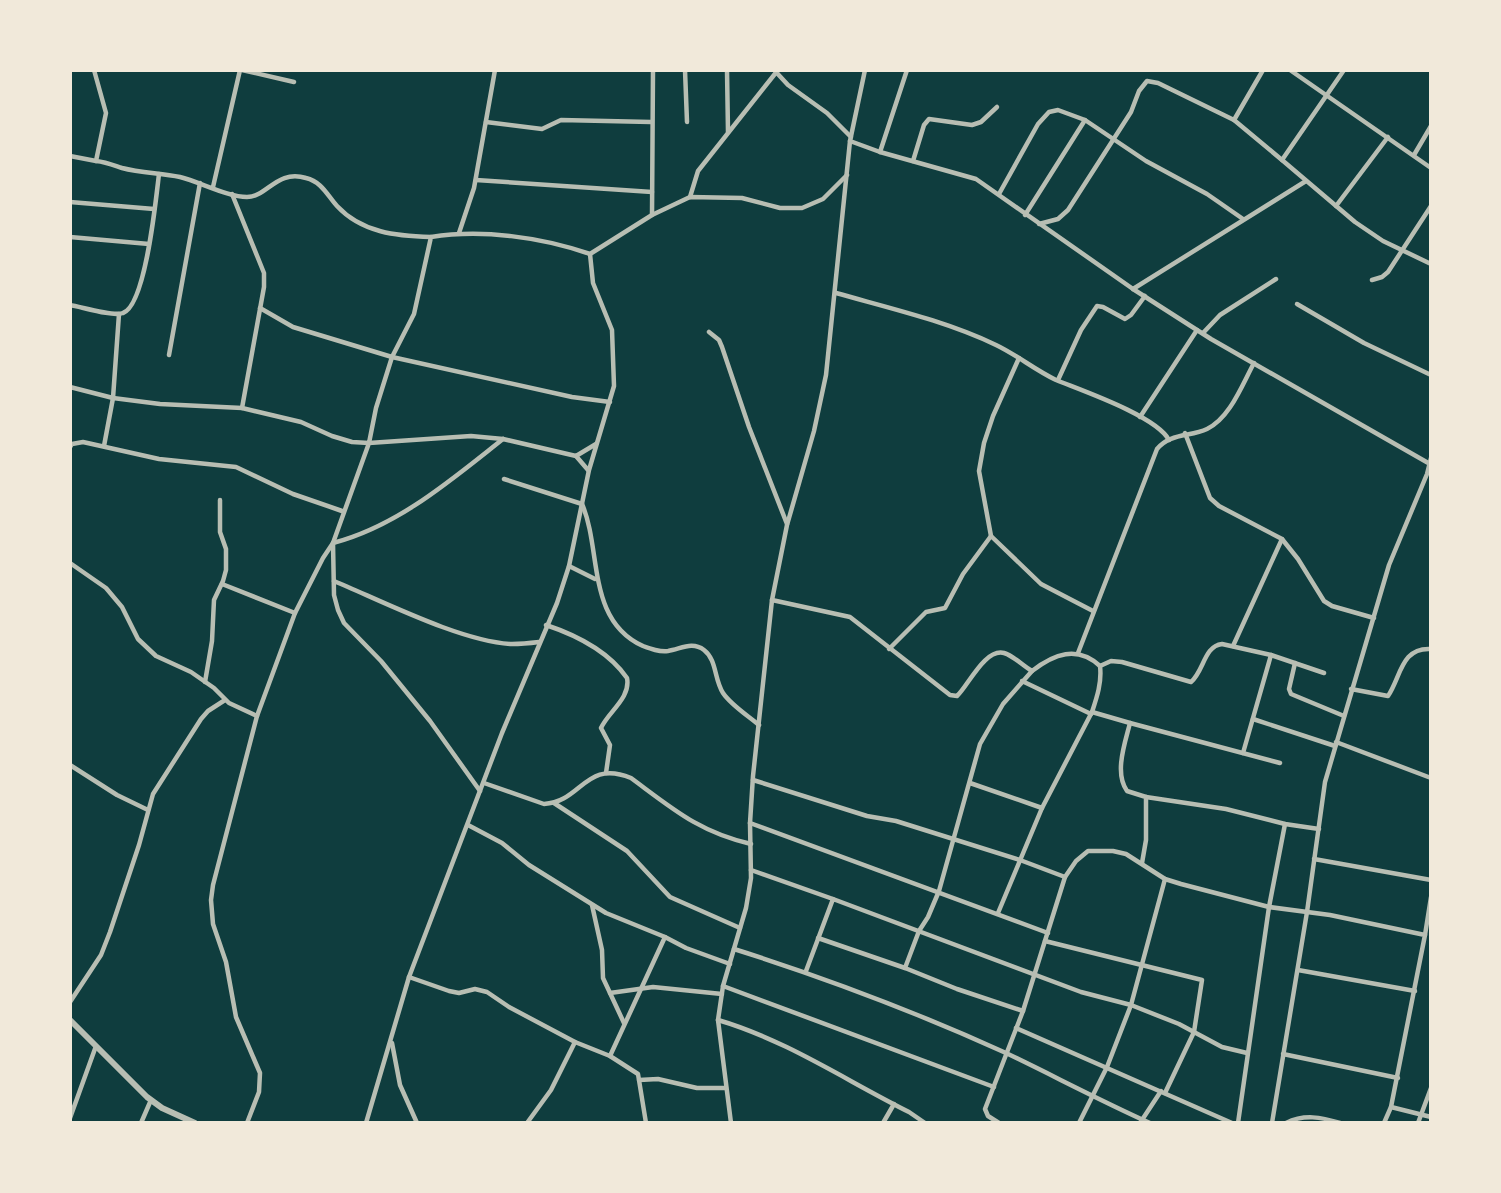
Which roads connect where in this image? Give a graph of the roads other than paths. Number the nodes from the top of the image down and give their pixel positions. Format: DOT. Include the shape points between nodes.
graph roads {
  1 [pos="94,70"];
  2 [pos="241,70"];
  3 [pos="495,70"];
  4 [pos="653,70"];
  5 [pos="685,70"];
  6 [pos="727,70"];
  7 [pos="865,70"];
  8 [pos="907,70"];
  9 [pos="1263,70"];
  10 [pos="1290,70"];
  11 [pos="1344,70"];
  12 [pos="776,71"];
  13 [pos="294,82"];
  14 [pos="1328,95"];
  15 [pos="997,107"];
  16 [pos="1085,120"];
  17 [pos="1234,120"];
  18 [pos="486,122"];
  19 [pos="652,122"];
  20 [pos="687,122"];
  21 [pos="1431,126"];
  22 [pos="728,133"];
  23 [pos="1388,136"];
  24 [pos="851,139"];
  25 [pos="1112,139"];
  26 [pos="880,152"];
  27 [pos="1414,155"];
  28 [pos="70,156"];
  29 [pos="1282,160"];
  30 [pos="96,161"];
  31 [pos="913,161"];
  32 [pos="1431,168"];
  33 [pos="159,174"];
  34 [pos="848,175"];
  35 [pos="476,180"];
  36 [pos="1306,181"];
  37 [pos="200,183"];
  38 [pos="213,187"];
  39 [pos="652,192"];
  40 [pos="232,193"];
  41 [pos="999,194"];
  42 [pos="690,197"];
  43 [pos="70,202"];
  44 [pos="1336,206"];
  45 [pos="1431,206"];
  46 [pos="154,209"];
  47 [pos="652,215"];
  48 [pos="1026,215"];
  49 [pos="1243,219"];
  50 [pos="1039,224"];
  51 [pos="460,233"];
  52 [pos="70,237"];
  53 [pos="431,237"];
  54 [pos="149,244"];
  55 [pos="1402,250"];
  56 [pos="590,254"];
  57 [pos="1431,264"];
  58 [pos="1276,279"];
  59 [pos="1373,280"];
  60 [pos="1133,289"];
  61 [pos="836,293"];
  62 [pos="1145,296"];
  63 [pos="1297,304"];
  64 [pos="70,305"];
  65 [pos="260,308"];
  66 [pos="119,314"];
  67 [pos="1197,330"];
  68 [pos="709,332"];
  69 [pos="1203,333"];
  70 [pos="169,355"];
  71 [pos="392,357"];
  72 [pos="1019,358"];
  73 [pos="1254,363"];
  74 [pos="1431,375"];
  75 [pos="1058,380"];
  76 [pos="70,387"];
  77 [pos="113,398"];
  78 [pos="610,402"];
  79 [pos="242,408"];
  80 [pos="1140,417"];
  81 [pos="1185,433"];
  82 [pos="503,439"];
  83 [pos="1169,440"];
  84 [pos="369,443"];
  85 [pos="596,444"];
  86 [pos="104,446"];
  87 [pos="70,447"];
  88 [pos="576,456"];
  89 [pos="1430,462"];
  90 [pos="589,470"];
  91 [pos="504,479"];
  92 [pos="220,500"];
  93 [pos="582,504"];
  94 [pos="342,511"];
  95 [pos="787,525"];
  96 [pos="991,536"];
  97 [pos="1282,539"];
  98 [pos="333,543"];
  99 [pos="70,563"];
  100 [pos="569,566"];
  101 [pos="596,579"];
  102 [pos="334,581"];
  103 [pos="222,584"];
  104 [pos="772,600"];
  105 [pos="1093,611"];
  106 [pos="295,613"];
  107 [pos="1374,618"];
  108 [pos="546,625"];
  109 [pos="540,642"];
  110 [pos="1233,646"];
  111 [pos="890,649"];
  112 [pos="1431,649"];
  113 [pos="1078,653"];
  114 [pos="1271,655"];
  115 [pos="1295,663"];
  116 [pos="1100,666"];
  117 [pos="1032,671"];
  118 [pos="1324,673"];
  119 [pos="1021,681"];
  120 [pos="205,682"];
  121 [pos="1351,689"];
  122 [pos="225,700"];
  123 [pos="1092,713"];
  124 [pos="257,716"];
  125 [pos="1344,716"];
  126 [pos="1253,719"];
  127 [pos="1130,723"];
  128 [pos="759,726"];
  129 [pos="1336,744"];
  130 [pos="1243,753"];
  131 [pos="1280,763"];
  132 [pos="70,765"];
  133 [pos="606,773"];
  134 [pos="1431,778"];
  135 [pos="753,780"];
  136 [pos="484,783"];
  137 [pos="970,783"];
  138 [pos="481,792"];
  139 [pos="1146,797"];
  140 [pos="554,803"];
  141 [pos="1042,808"];
  142 [pos="148,810"];
  143 [pos="750,823"];
  144 [pos="1285,824"];
  145 [pos="468,825"];
  146 [pos="1319,829"];
  147 [pos="954,839"];
  148 [pos="751,844"];
  149 [pos="1314,859"];
  150 [pos="1020,860"];
  151 [pos="1142,863"];
  152 [pos="751,870"];
  153 [pos="1065,877"];
  154 [pos="1165,879"];
  155 [pos="1431,880"];
  156 [pos="939,891"];
  157 [pos="1431,897"];
  158 [pos="833,899"];
  159 [pos="592,904"];
  160 [pos="1269,907"];
  161 [pos="1307,912"];
  162 [pos="998,913"];
  163 [pos="1429,922"];
  164 [pos="740,928"];
  165 [pos="919,931"];
  166 [pos="1048,933"];
  167 [pos="1425,935"];
  168 [pos="665,937"];
  169 [pos="818,938"];
  170 [pos="1045,941"];
  171 [pos="734,949"];
  172 [pos="730,964"];
  173 [pos="1143,965"];
  174 [pos="905,968"];
  175 [pos="1297,970"];
  176 [pos="806,971"];
  177 [pos="1035,974"];
  178 [pos="410,977"];
  179 [pos="723,986"];
  180 [pos="640,987"];
  181 [pos="1415,991"];
  182 [pos="610,993"];
  183 [pos="722,995"];
  184 [pos="70,1002"];
  185 [pos="1131,1005"];
  186 [pos="1023,1011"];
  187 [pos="70,1020"];
  188 [pos="718,1020"];
  189 [pos="625,1023"];
  190 [pos="1016,1028"];
  191 [pos="1194,1032"];
  192 [pos="392,1042"];
  193 [pos="575,1042"];
  194 [pos="96,1046"];
  195 [pos="1247,1053"];
  196 [pos="1006,1054"];
  197 [pos="1283,1054"];
  198 [pos="610,1056"];
  199 [pos="1107,1067"];
  200 [pos="1398,1078"];
  201 [pos="639,1080"];
  202 [pos="994,1087"];
  203 [pos="726,1088"];
  204 [pos="1431,1089"];
  205 [pos="1163,1092"];
  206 [pos="1093,1097"];
  207 [pos="151,1100"];
  208 [pos="894,1104"];
  209 [pos="1391,1107"];
  210 [pos="1421,1115"];
  211 [pos="1431,1117"];
  212 [pos="70,1118"];
  213 [pos="1141,1121"];
  214 [pos="141,1123"];
  215 [pos="195,1123"];
  216 [pos="247,1123"];
  217 [pos="366,1123"];
  218 [pos="416,1123"];
  219 [pos="527,1123"];
  220 [pos="646,1123"];
  221 [pos="731,1123"];
  222 [pos="883,1123"];
  223 [pos="925,1123"];
  224 [pos="999,1123"];
  225 [pos="1079,1123"];
  226 [pos="1150,1123"];
  227 [pos="1232,1123"];
  228 [pos="1238,1123"];
  229 [pos="1272,1123"];
  230 [pos="1286,1123"];
  231 [pos="1340,1123"];
  232 [pos="1384,1123"];
  233 [pos="1418,1123"];
  1 -- 30 [label="street" via="106,113"];
  2 -- 13 [label="street"];
  2 -- 38 [label="street"];
  3 -- 18 [label="street"];
  4 -- 19 [label="street"];
  5 -- 20 [label="street"];
  6 -- 22 [label="street"];
  7 -- 24 [label="street"];
  8 -- 26 [label="street"];
  9 -- 17 [label="street"];
  10 -- 14 [label="street"];
  11 -- 14 [label="street"];
  12 -- 22 [label="street"];
  12 -- 24 [label="street"];
  14 -- 23 [label="street"];
  14 -- 29 [label="street"];
  15 -- 31 [label="street" via="972,125 929,120"];
  16 -- 25 [label="street"];
  16 -- 41 [label="street" via="1067,112 1049,112"];
  16 -- 48 [label="street"];
  17 -- 25 [label="street" via="1147,81"];
  17 -- 29 [label="street"];
  18 -- 19 [label="street" via="542,129 561,120"];
  18 -- 35 [label="street"];
  19 -- 39 [label="street"];
  21 -- 27 [label="street"];
  22 -- 42 [label="street" via="698,172"];
  23 -- 27 [label="street"];
  23 -- 44 [label="street"];
  24 -- 26 [label="street"];
  24 -- 34 [label="street"];
  25 -- 49 [label="street"];
  25 -- 50 [label="street" via="1068,210 1058,219"];
  26 -- 31 [label="street"];
  27 -- 32 [label="street"];
  28 -- 30 [label="street"];
  29 -- 36 [label="street"];
  30 -- 33 [label="street"];
  31 -- 41 [label="street" via="976,179"];
  33 -- 37 [label="street"];
  33 -- 46 [label="street"];
  34 -- 42 [label="street" via="822,199 802,208 780,208 742,198"];
  34 -- 61 [label="street"];
  35 -- 39 [label="street"];
  35 -- 51 [label="street"];
  36 -- 44 [label="street"];
  36 -- 49 [label="street"];
  37 -- 38 [label="street"];
  37 -- 70 [label="street"];
  38 -- 40 [label="street"];
  39 -- 47 [label="street"];
  40 -- 53 [label="street" via="250,197 281,179 304,177 325,189 352,219 375,230"];
  40 -- 65 [label="street" via="264,273"];
  41 -- 48 [label="street"];
  42 -- 47 [label="street"];
  43 -- 46 [label="street"];
  44 -- 55 [label="street"];
  45 -- 55 [label="street"];
  46 -- 54 [label="street"];
  47 -- 56 [label="street"];
  48 -- 50 [label="street"];
  49 -- 60 [label="street"];
  50 -- 60 [label="street"];
  51 -- 53 [label="street"];
  51 -- 56 [label="street" via="540,241"];
  52 -- 54 [label="street"];
  53 -- 71 [label="street" via="414,314"];
  54 -- 66 [label="street" via="139,292 130,308"];
  55 -- 57 [label="street"];
  55 -- 59 [label="street" via="1388,272"];
  56 -- 78 [label="street" via="593,283 612,330 614,386"];
  58 -- 69 [label="street" via="1220,315"];
  60 -- 62 [label="street"];
  61 -- 72 [label="street" via="957,329"];
  61 -- 95 [label="street" via="819,410"];
  62 -- 67 [label="street"];
  62 -- 75 [label="street" via="1125,319 1097,306"];
  63 -- 74 [label="street"];
  64 -- 66 [label="street"];
  65 -- 71 [label="street" via="293,327"];
  65 -- 79 [label="street"];
  66 -- 77 [label="street"];
  67 -- 69 [label="street"];
  67 -- 80 [label="street"];
  68 -- 95 [label="street" via="722,347"];
  69 -- 73 [label="street"];
  71 -- 78 [label="street"];
  71 -- 84 [label="street"];
  72 -- 75 [label="street"];
  72 -- 96 [label="street" via="993,416 979,471"];
  73 -- 81 [label="street" via="1222,417 1204,430"];
  73 -- 89 [label="street"];
  75 -- 80 [label="street"];
  76 -- 77 [label="street"];
  77 -- 79 [label="street"];
  77 -- 86 [label="street"];
  78 -- 85 [label="street"];
  79 -- 84 [label="street" via="301,422 352,442"];
  80 -- 83 [label="street" via="1157,426"];
  81 -- 83 [label="street"];
  81 -- 97 [label="street" via="1210,498"];
  82 -- 84 [label="street" via="444,437"];
  82 -- 88 [label="street"];
  82 -- 98 [label="street" via="435,493 379,527"];
  83 -- 105 [label="street" via="1153,457"];
  84 -- 94 [label="street"];
  85 -- 88 [label="street"];
  85 -- 90 [label="street"];
  86 -- 87 [label="street" via="83,442"];
  86 -- 94 [label="street" via="159,459 236,467"];
  88 -- 90 [label="street"];
  89 -- 107 [label="street" via="1389,565"];
  90 -- 93 [label="street"];
  91 -- 93 [label="street"];
  92 -- 103 [label="street" via="220,532 226,549"];
  93 -- 100 [label="street"];
  93 -- 101 [label="street" via="591,530"];
  94 -- 98 [label="street"];
  95 -- 104 [label="street"];
  96 -- 105 [label="street" via="1041,584"];
  96 -- 111 [label="street" via="945,608 926,612"];
  97 -- 107 [label="street" via="1324,601"];
  97 -- 110 [label="street"];
  98 -- 102 [label="street"];
  98 -- 106 [label="street"];
  99 -- 120 [label="street" via="106,588 145,647"];
  100 -- 101 [label="street"];
  100 -- 108 [label="street"];
  101 -- 128 [label="street" via="622,632 656,651 691,645 706,651 725,697"];
  102 -- 109 [label="street" via="483,639 511,644"];
  102 -- 138 [label="street" via="344,623 430,721"];
  103 -- 106 [label="street"];
  103 -- 120 [label="street" via="214,600"];
  104 -- 111 [label="street" via="850,617"];
  104 -- 128 [label="street"];
  105 -- 113 [label="street"];
  106 -- 124 [label="street"];
  107 -- 121 [label="street"];
  108 -- 109 [label="street"];
  108 -- 133 [label="street" via="599,651 627,678 624,696 601,728 610,745"];
  109 -- 136 [label="street"];
  110 -- 114 [label="street"];
  110 -- 116 [label="street" via="1214,644 1191,682 1122,662"];
  111 -- 117 [label="street" via="953,696 961,692 974,670 997,653"];
  112 -- 121 [label="street" via="1417,650 1405,659 1388,696"];
  113 -- 116 [label="street"];
  113 -- 117 [label="street" via="1059,655"];
  114 -- 115 [label="street"];
  114 -- 126 [label="street"];
  115 -- 118 [label="street"];
  115 -- 125 [label="street" via="1291,694"];
  116 -- 123 [label="street"];
  117 -- 119 [label="street"];
  119 -- 123 [label="street"];
  119 -- 137 [label="street" via="991,720"];
  120 -- 122 [label="street"];
  121 -- 125 [label="street"];
  122 -- 124 [label="street"];
  122 -- 142 [label="street" via="201,719 153,794"];
  123 -- 127 [label="street"];
  123 -- 141 [label="street"];
  124 -- 216 [label="street" via="211,900 236,1017 260,1073 259,1092"];
  125 -- 129 [label="street"];
  126 -- 129 [label="street"];
  126 -- 130 [label="street"];
  127 -- 130 [label="street"];
  127 -- 139 [label="street" via="1120,779 1127,791"];
  128 -- 135 [label="street"];
  129 -- 134 [label="street"];
  129 -- 146 [label="street"];
  130 -- 131 [label="street"];
  132 -- 142 [label="street"];
  133 -- 140 [label="street"];
  133 -- 148 [label="street" via="631,778 713,834"];
  135 -- 143 [label="street"];
  135 -- 147 [label="street"];
  136 -- 138 [label="street"];
  136 -- 140 [label="street" via="544,804"];
  137 -- 141 [label="street"];
  137 -- 147 [label="street"];
  138 -- 145 [label="street"];
  139 -- 144 [label="street"];
  139 -- 151 [label="street"];
  140 -- 164 [label="street" via="627,851 670,897"];
  141 -- 150 [label="street"];
  142 -- 184 [label="street" via="101,955"];
  143 -- 148 [label="street"];
  143 -- 156 [label="street"];
  144 -- 146 [label="street"];
  144 -- 160 [label="street"];
  145 -- 159 [label="street"];
  145 -- 178 [label="street"];
  146 -- 149 [label="street"];
  147 -- 150 [label="street"];
  147 -- 156 [label="street"];
  148 -- 152 [label="street"];
  149 -- 155 [label="street"];
  149 -- 161 [label="street"];
  150 -- 153 [label="street"];
  150 -- 162 [label="street"];
  151 -- 153 [label="street" via="1113,851 1088,851"];
  151 -- 154 [label="street"];
  152 -- 158 [label="street"];
  152 -- 164 [label="street"];
  153 -- 166 [label="street"];
  154 -- 160 [label="street"];
  154 -- 173 [label="street"];
  156 -- 162 [label="street"];
  156 -- 165 [label="street"];
  157 -- 163 [label="street"];
  158 -- 165 [label="street"];
  158 -- 169 [label="street"];
  159 -- 168 [label="street"];
  159 -- 182 [label="street" via="602,950 601,969"];
  160 -- 161 [label="street"];
  160 -- 195 [label="street"];
  161 -- 167 [label="street"];
  161 -- 175 [label="street"];
  162 -- 166 [label="street"];
  163 -- 167 [label="street"];
  164 -- 171 [label="street"];
  165 -- 174 [label="street"];
  165 -- 177 [label="street"];
  166 -- 170 [label="street"];
  167 -- 181 [label="street"];
  168 -- 172 [label="street"];
  168 -- 180 [label="street"];
  169 -- 174 [label="street"];
  169 -- 176 [label="street"];
  170 -- 173 [label="street"];
  170 -- 177 [label="street"];
  171 -- 172 [label="street"];
  171 -- 176 [label="street"];
  172 -- 179 [label="street"];
  173 -- 185 [label="street"];
  173 -- 191 [label="street" via="1202,980"];
  174 -- 186 [label="street"];
  175 -- 181 [label="street"];
  175 -- 197 [label="street"];
  176 -- 196 [label="street"];
  177 -- 185 [label="street"];
  177 -- 186 [label="street"];
  178 -- 192 [label="street"];
  178 -- 193 [label="street" via="459,993 487,992"];
  179 -- 183 [label="street"];
  179 -- 202 [label="street"];
  180 -- 182 [label="street"];
  180 -- 183 [label="street"];
  180 -- 189 [label="street"];
  181 -- 200 [label="street"];
  182 -- 189 [label="street"];
  183 -- 188 [label="street"];
  185 -- 191 [label="street"];
  185 -- 199 [label="street"];
  186 -- 190 [label="street"];
  187 -- 194 [label="street"];
  188 -- 203 [label="street"];
  188 -- 208 [label="street" via="764,1037"];
  189 -- 198 [label="street"];
  190 -- 196 [label="street"];
  190 -- 199 [label="street"];
  191 -- 195 [label="street"];
  191 -- 205 [label="street"];
  192 -- 217 [label="street"];
  192 -- 218 [label="street" via="400,1085"];
  193 -- 198 [label="street"];
  193 -- 219 [label="street" via="551,1090"];
  194 -- 207 [label="street"];
  194 -- 212 [label="street"];
  195 -- 228 [label="street"];
  196 -- 202 [label="street"];
  196 -- 206 [label="street"];
  197 -- 200 [label="street"];
  197 -- 229 [label="street"];
  198 -- 201 [label="street" via="635,1070"];
  199 -- 205 [label="street"];
  199 -- 206 [label="street"];
  200 -- 209 [label="street"];
  201 -- 203 [label="street"];
  201 -- 220 [label="street"];
  202 -- 224 [label="street" via="985,1112"];
  203 -- 221 [label="street"];
  204 -- 210 [label="street"];
  205 -- 213 [label="street"];
  205 -- 227 [label="street"];
  206 -- 213 [label="street"];
  206 -- 225 [label="street"];
  207 -- 214 [label="street"];
  207 -- 215 [label="street"];
  208 -- 222 [label="street"];
  208 -- 223 [label="street"];
  209 -- 210 [label="street"];
  209 -- 232 [label="street"];
  210 -- 211 [label="street"];
  210 -- 233 [label="street"];
  213 -- 226 [label="street"];
  230 -- 231 [label="street" via="1311,1116"];
}
